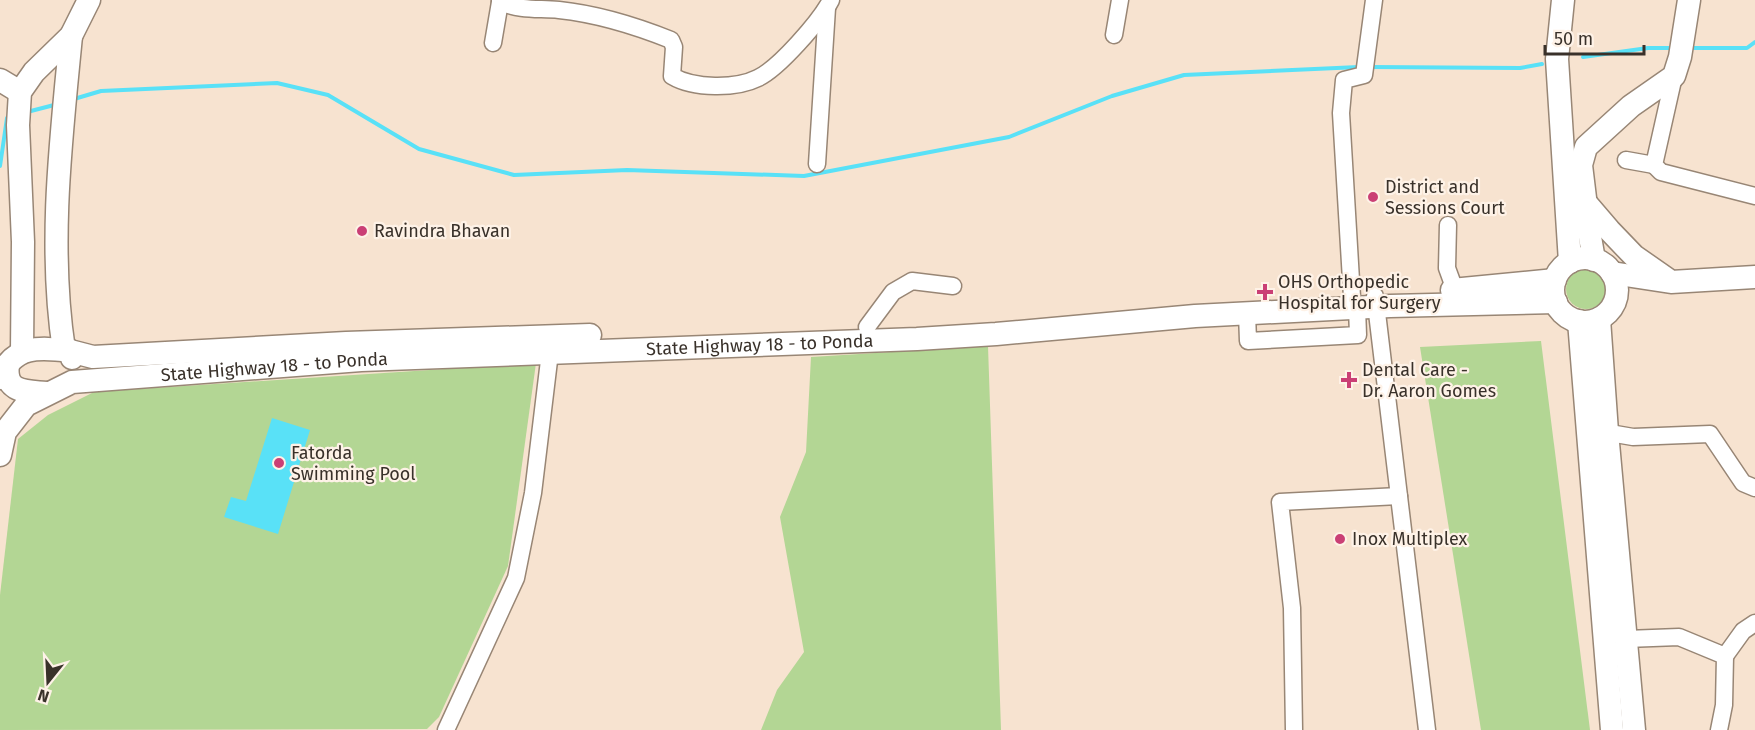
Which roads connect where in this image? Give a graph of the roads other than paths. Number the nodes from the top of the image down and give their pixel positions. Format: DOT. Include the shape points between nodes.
graph roads {
  1 [pos="89,0"];
  2 [pos="1120,0"];
  3 [pos="1374,0"];
  4 [pos="1563,0"];
  5 [pos="1689,0"];
  6 [pos="500,1"];
  7 [pos="829,4"];
  8 [pos="1114,34"];
  9 [pos="71,36"];
  10 [pos="493,43"];
  11 [pos="1679,57"];
  12 [pos="0,80"];
  13 [pos="19,108"];
  14 [pos="1562,128"];
  15 [pos="1593,141"];
  16 [pos="1626,160"];
  17 [pos="817,164"];
  18 [pos="1654,165"];
  19 [pos="1755,196"];
  20 [pos="1585,201"];
  21 [pos="1448,225"];
  22 [pos="1594,260"];
  23 [pos="1570,262"];
  24 [pos="1612,273"];
  25 [pos="1755,277"];
  26 [pos="1555,280"];
  27 [pos="1671,282"];
  28 [pos="953,286"];
  29 [pos="1455,290"];
  30 [pos="1365,302"];
  31 [pos="1556,302"];
  32 [pos="1615,302"];
  33 [pos="1589,320"];
  34 [pos="867,327"];
  35 [pos="551,344"];
  36 [pos="67,350"];
  37 [pos="10,365"];
  38 [pos="72,382"];
  39 [pos="46,393"];
  40 [pos="1597,431"];
  41 [pos="0,455"];
  42 [pos="1755,488"];
  43 [pos="1399,496"];
  44 [pos="1755,622"];
  45 [pos="1626,639"];
  46 [pos="1725,656"];
  47 [pos="446,730"];
  48 [pos="1294,730"];
  49 [pos="1427,730"];
  50 [pos="1612,730"];
  51 [pos="1634,730"];
  52 [pos="1719,730"];
  1 -- 9 [label="main road"];
  2 -- 8 [label="street"];
  3 -- 30 [label="street" via="1364,75 1344,80 1341,113"];
  4 -- 14 [label="main road" via="1557,59"];
  5 -- 11 [label="main road"];
  6 -- 7 [label="street" via="528,10 559,10 599,18 671,40 672,76 685,83 706,86 740,84 760,78 781,60"];
  6 -- 10 [label="street"];
  7 -- 17 [label="street"];
  9 -- 13 [label="main road" via="33,72"];
  9 -- 36 [label="main road" via="56,249 60,326"];
  11 -- 15 [label="main road"];
  11 -- 18 [label="street"];
  12 -- 13 [label="main road"];
  13 -- 37 [label="main road" via="23,242"];
  14 -- 15 [label="street" via="1576,138"];
  14 -- 23 [label="main road"];
  15 -- 20 [label="main road" via="1586,147 1581,165"];
  16 -- 18 [label="street"];
  18 -- 19 [label="street" via="1662,172"];
  20 -- 22 [label="main road"];
  20 -- 27 [label="main road" via="1634,256"];
  21 -- 29 [label="street" via="1447,268"];
  22 -- 23 [label="main road"];
  22 -- 24 [label="main road"];
  23 -- 26 [label="main road"];
  24 -- 27 [label="main road"];
  24 -- 32 [label="main road" via="1617,288"];
  25 -- 27 [label="main road"];
  26 -- 29 [label="main road, State Highway 18 - to Ponda"];
  26 -- 31 [label="main road"];
  27 -- 32 [label="main road"];
  28 -- 34 [label="street" via="912,281 893,291"];
  29 -- 30 [label="main road, State Highway 18 - to Ponda"];
  30 -- 31 [label="main road, State Highway 18 - to Ponda"];
  30 -- 34 [label="main road, State Highway 18 - to Ponda" via="1117,311"];
  30 -- 35 [label="main road, State Highway 18 - to Ponda" via="917,339"];
  30 -- 43 [label="street"];
  31 -- 33 [label="main road" via="1569,318"];
  32 -- 33 [label="main road" via="1606,315"];
  33 -- 40 [label="main road"];
  34 -- 35 [label="main road, State Highway 18 - to Ponda"];
  35 -- 36 [label="main road, State Highway 18 - to Ponda" via="324,344 93,357"];
  35 -- 38 [label="main road, State Highway 18 - to Ponda"];
  35 -- 47 [label="street" via="533,493 516,578"];
  36 -- 37 [label="main road" via="40,349"];
  36 -- 38 [label="main road" via="76,369"];
  37 -- 39 [label="main road" via="6,374 14,387"];
  38 -- 39 [label="main road, State Highway 18 - to Ponda"];
  39 -- 41 [label="main road, State Highway 18 - to Ponda" via="26,405 5,432"];
  40 -- 42 [label="street" via="1633,437 1710,434 1743,483"];
  40 -- 45 [label="main road"];
  40 -- 50 [label="main road"];
  43 -- 48 [label="street" via="1280,502 1292,608"];
  43 -- 49 [label="street"];
  44 -- 46 [label="street" via="1743,631"];
  45 -- 46 [label="street" via="1679,637"];
  45 -- 51 [label="main road"];
  46 -- 52 [label="street"];
}
